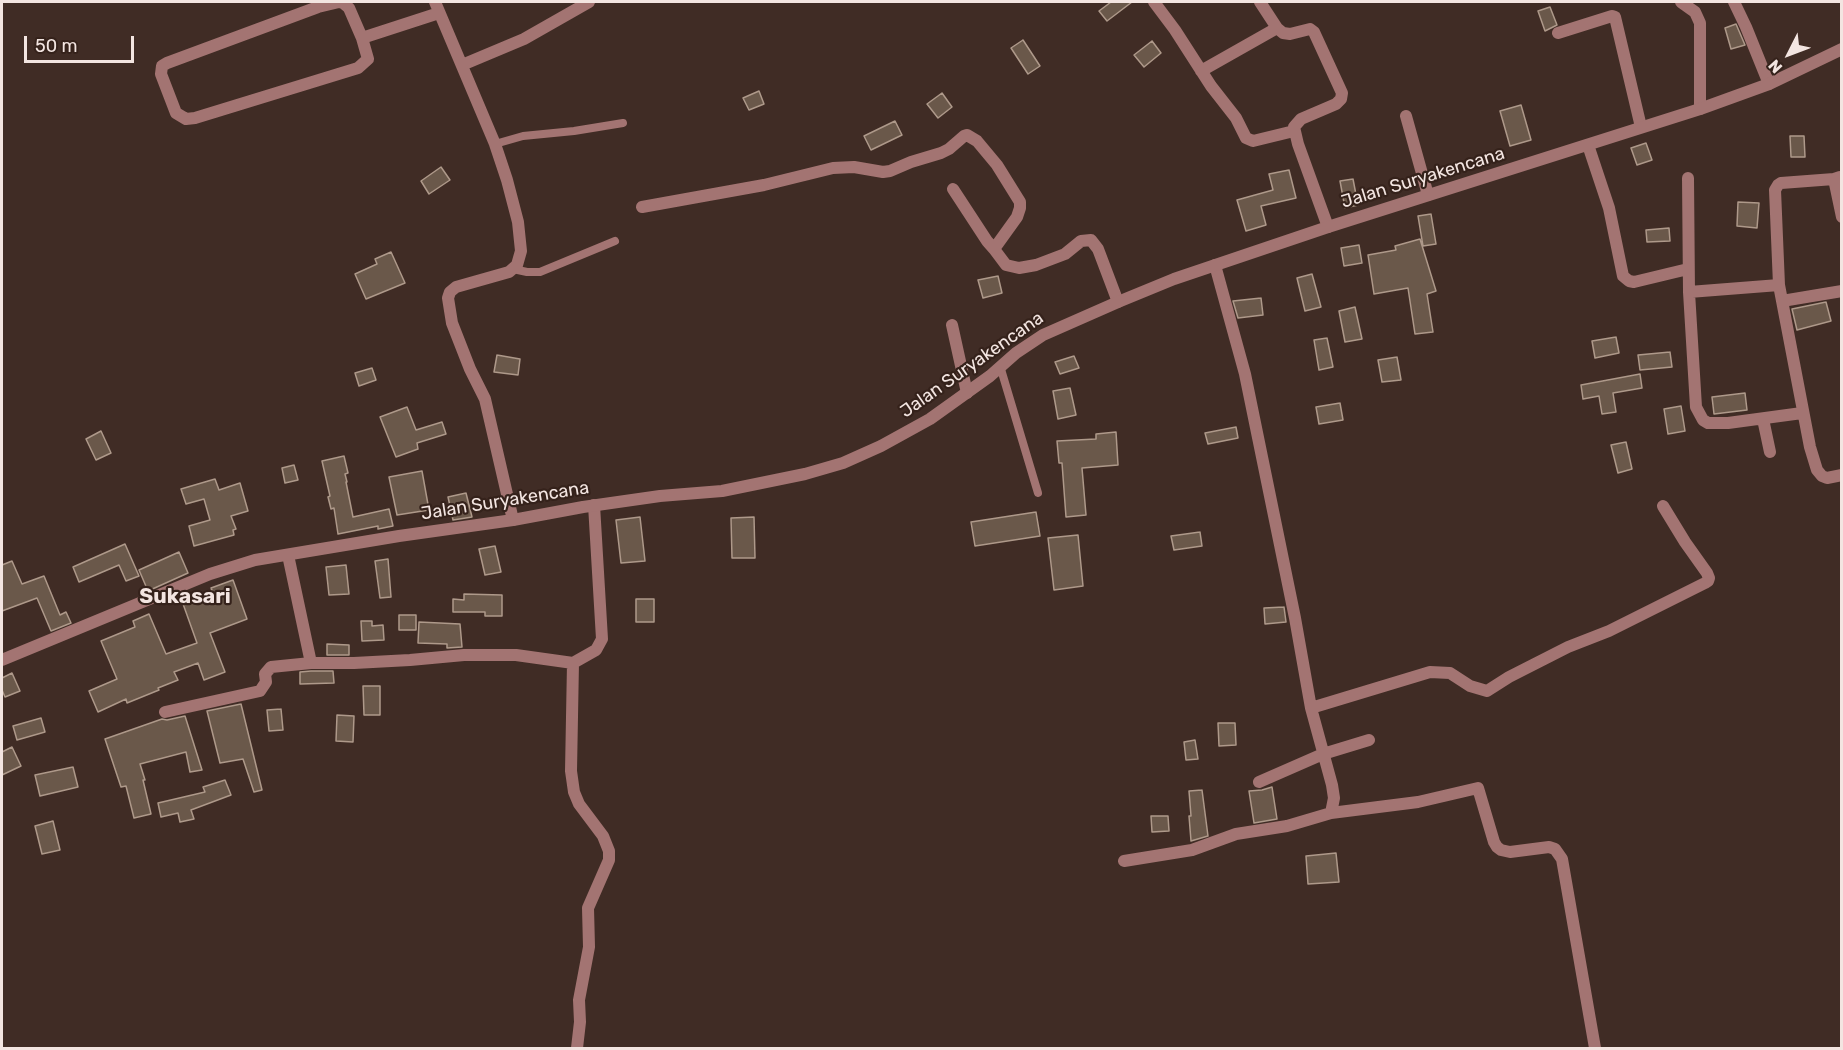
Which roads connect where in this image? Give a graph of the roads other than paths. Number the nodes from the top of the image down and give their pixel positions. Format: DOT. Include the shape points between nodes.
graph roads {
  1 [pos="589,2"];
  2 [pos="1154,2"];
  3 [pos="1260,2"];
  4 [pos="1681,2"];
  5 [pos="1734,2"];
  6 [pos="437,7"];
  7 [pos="1277,28"];
  8 [pos="1558,33"];
  9 [pos="363,38"];
  10 [pos="1842,49"];
  11 [pos="462,65"];
  12 [pos="1201,71"];
  13 [pos="1769,84"];
  14 [pos="1700,109"];
  15 [pos="1406,116"];
  16 [pos="622,123"];
  17 [pos="1641,127"];
  18 [pos="1294,131"];
  19 [pos="495,144"];
  20 [pos="1588,145"];
  21 [pos="1688,178"];
  22 [pos="1838,178"];
  23 [pos="953,189"];
  24 [pos="1428,195"];
  25 [pos="642,207"];
  26 [pos="1842,217"];
  27 [pos="1328,227"];
  28 [pos="615,241"];
  29 [pos="994,249"];
  30 [pos="1215,265"];
  31 [pos="513,268"];
  32 [pos="1688,269"];
  33 [pos="1779,285"];
  34 [pos="1842,291"];
  35 [pos="1689,292"];
  36 [pos="1782,301"];
  37 [pos="1118,302"];
  38 [pos="952,325"];
  39 [pos="1000,366"];
  40 [pos="967,393"];
  41 [pos="1802,413"];
  42 [pos="1763,419"];
  43 [pos="1770,452"];
  44 [pos="1842,475"];
  45 [pos="1038,493"];
  46 [pos="594,505"];
  47 [pos="1663,506"];
  48 [pos="513,520"];
  49 [pos="288,555"];
  50 [pos="2,660"];
  51 [pos="311,663"];
  52 [pos="573,663"];
  53 [pos="1311,708"];
  54 [pos="165,712"];
  55 [pos="1369,740"];
  56 [pos="1323,754"];
  57 [pos="1259,782"];
  58 [pos="1331,813"];
  59 [pos="1124,861"];
  60 [pos="577,1048"];
  61 [pos="1595,1048"];
  1 -- 11 [label="street" via="524,39"];
  2 -- 12 [label="street"];
  3 -- 7 [label="street"];
  4 -- 14 [label="street" via="1695,12 1700,23"];
  5 -- 13 [label="street"];
  6 -- 9 [label="street"];
  6 -- 11 [label="street"];
  7 -- 12 [label="street"];
  7 -- 18 [label="street" via="1286,34 1312,30 1342,93 1336,104 1301,119"];
  8 -- 17 [label="street" via="1615,17"];
  9 -- 9 [label="street" via="349,8 339,2 167,63 161,74 176,113 186,119 195,118 358,68 368,59"];
  10 -- 13 [label="street, Jalan Suryakencana"];
  11 -- 19 [label="street"];
  12 -- 18 [label="street" via="1249,140"];
  13 -- 14 [label="street, Jalan Suryakencana"];
  14 -- 17 [label="street, Jalan Suryakencana"];
  15 -- 24 [label="street"];
  16 -- 19 [label="lane" via="523,136"];
  17 -- 20 [label="street, Jalan Suryakencana"];
  18 -- 27 [label="street"];
  19 -- 31 [label="street" via="518,222 521,251"];
  20 -- 24 [label="street, Jalan Suryakencana"];
  20 -- 32 [label="street" via="1609,208 1623,276 1634,282"];
  21 -- 32 [label="street"];
  22 -- 26 [label="street"];
  22 -- 33 [label="street" via="1781,183 1775,188"];
  23 -- 29 [label="street"];
  24 -- 27 [label="street, Jalan Suryakencana"];
  25 -- 29 [label="street" via="833,168 890,171 941,153 967,135 998,165 1020,202 1017,217"];
  27 -- 30 [label="street, Jalan Suryakencana"];
  28 -- 31 [label="lane" via="540,272"];
  29 -- 37 [label="street" via="1006,265 1027,268 1055,259 1081,241 1091,240"];
  30 -- 37 [label="street, Jalan Suryakencana"];
  30 -- 53 [label="street" via="1245,374"];
  31 -- 48 [label="street" via="456,287 448,298 452,323 485,399"];
  32 -- 35 [label="street"];
  33 -- 35 [label="street"];
  33 -- 36 [label="street"];
  34 -- 36 [label="street"];
  35 -- 42 [label="street" via="1698,414 1708,423"];
  36 -- 41 [label="street"];
  37 -- 39 [label="street, Jalan Suryakencana" via="1043,335"];
  38 -- 40 [label="street"];
  39 -- 40 [label="street, Jalan Suryakencana"];
  39 -- 45 [label="lane"];
  40 -- 46 [label="street, Jalan Suryakencana" via="910,430 826,469 761,485"];
  41 -- 42 [label="street"];
  41 -- 44 [label="street" via="1817,470 1827,477"];
  42 -- 43 [label="street"];
  46 -- 48 [label="street, Jalan Suryakencana"];
  46 -- 52 [label="street" via="602,639 596,650"];
  47 -- 53 [label="street" via="1707,573 1705,583 1609,631 1568,646 1486,691 1450,673 1430,672"];
  48 -- 49 [label="street, Jalan Suryakencana"];
  49 -- 50 [label="street, Jalan Suryakencana" via="210,574"];
  49 -- 51 [label="street"];
  51 -- 52 [label="street" via="464,655"];
  51 -- 54 [label="street" via="271,667 260,691"];
  52 -- 60 [label="street" via="574,792 609,851 609,860 588,908 589,947 579,1000"];
  53 -- 56 [label="street"];
  55 -- 56 [label="street"];
  56 -- 57 [label="street"];
  56 -- 58 [label="street" via="1334,798"];
  58 -- 59 [label="street" via="1287,826 1236,834 1192,850"];
  58 -- 61 [label="street" via="1418,802 1478,788 1497,847 1510,852 1556,849 1562,859"];
}
